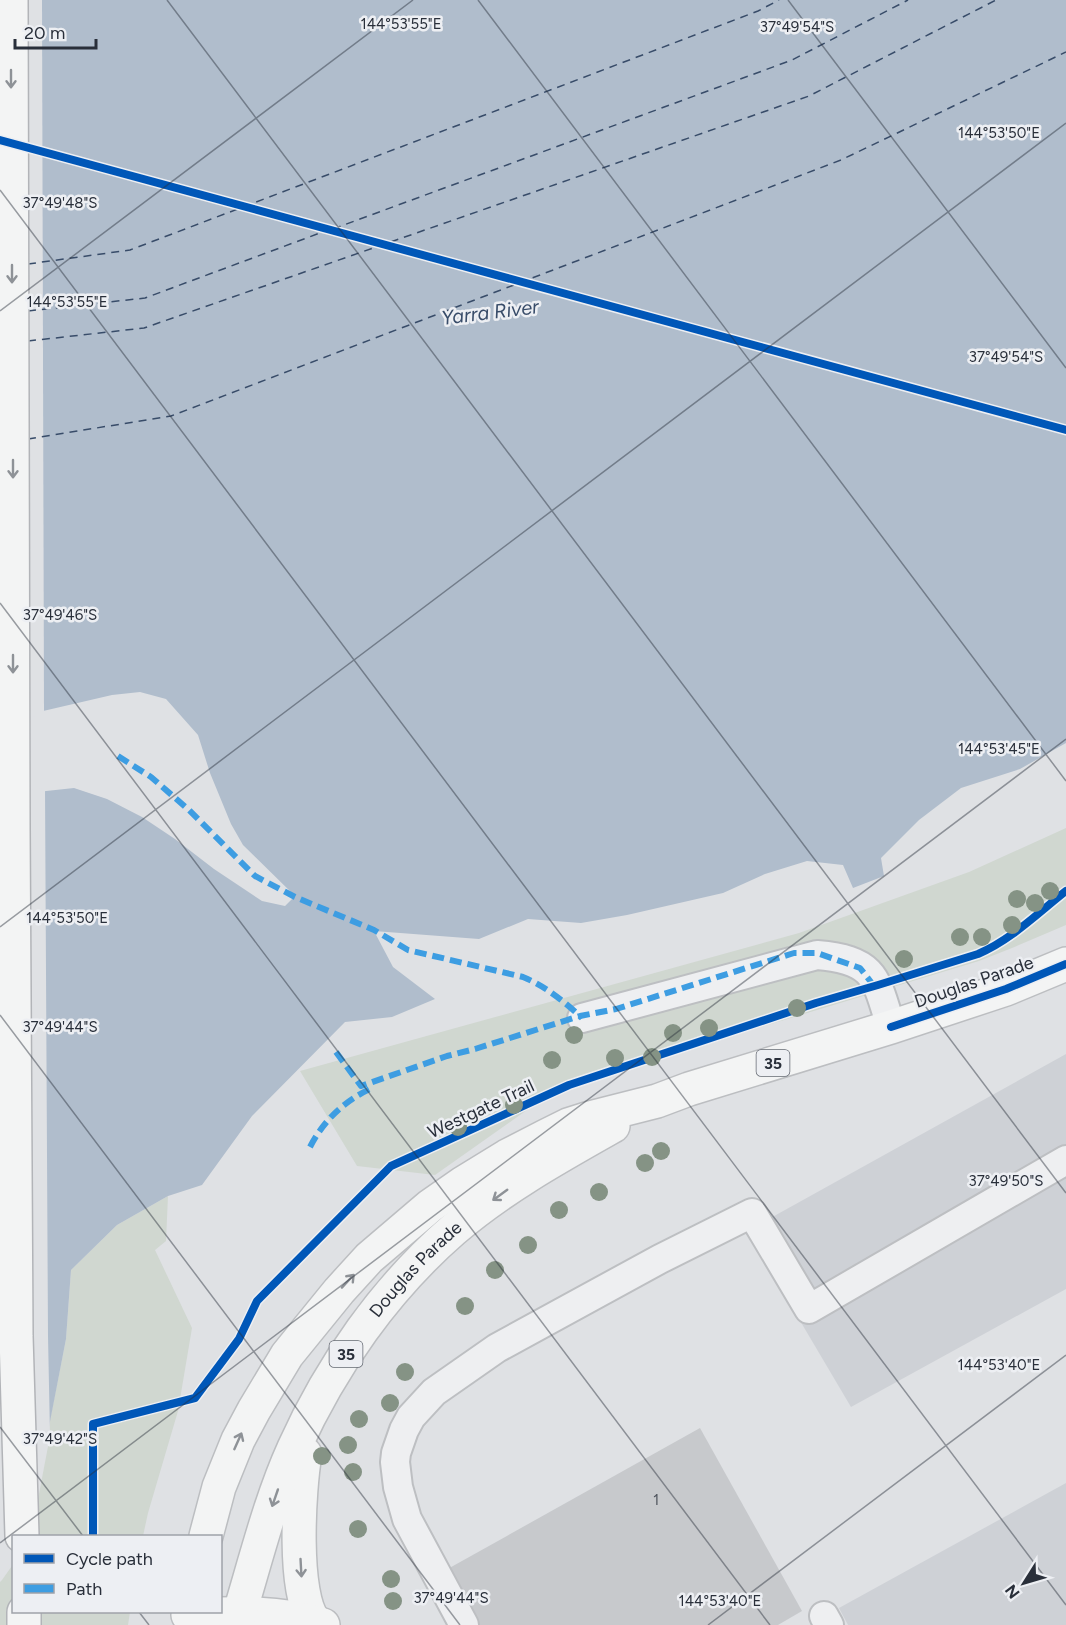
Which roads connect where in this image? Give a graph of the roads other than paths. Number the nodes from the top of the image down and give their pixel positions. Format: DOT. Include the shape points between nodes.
graph roads {
  1 [pos="11,0"];
  2 [pos="1066,964"];
  3 [pos="582,1018"];
  4 [pos="891,1027"];
  5 [pos="657,1101"];
  6 [pos="1066,1160"];
  7 [pos="326,1387"];
  8 [pos="22,1535"];
  9 [pos="206,1535"];
  10 [pos="192,1619"];
  11 [pos="238,1619"];
  12 [pos="319,1624"];
  13 [pos="464,1625"];
  1 -- 8 [label="main road, one-way" via="16,1324"];
  2 -- 4 [label="main road, Douglas Parade / 35" via="1006,989"];
  3 -- 4 [label="lane" via="817,955 864,967 878,985"];
  4 -- 5 [label="main road, Douglas Parade / 35"];
  5 -- 7 [label="main road, Douglas Parade / 35, one-way" via="513,1185 454,1230 391,1294"];
  9 -- 5 [label="main road, Douglas Parade / 35, one-way" via="219,1488 254,1410 287,1355 369,1258 430,1206 507,1156 568,1125"];
  6 -- 13 [label="lane" via="809,1310 752,1213 496,1348 434,1392 404,1430 396,1453 396,1474 407,1519"];
  7 -- 11 [label="main road, Douglas Parade / 35, one-way" via="286,1466"];
  7 -- 12 [label="main road, one-way" via="305,1453 299,1503 303,1594 308,1613"];
  10 -- 11 [label="main road"];
  11 -- 12 [label="main road" via="302,1619"];
}
